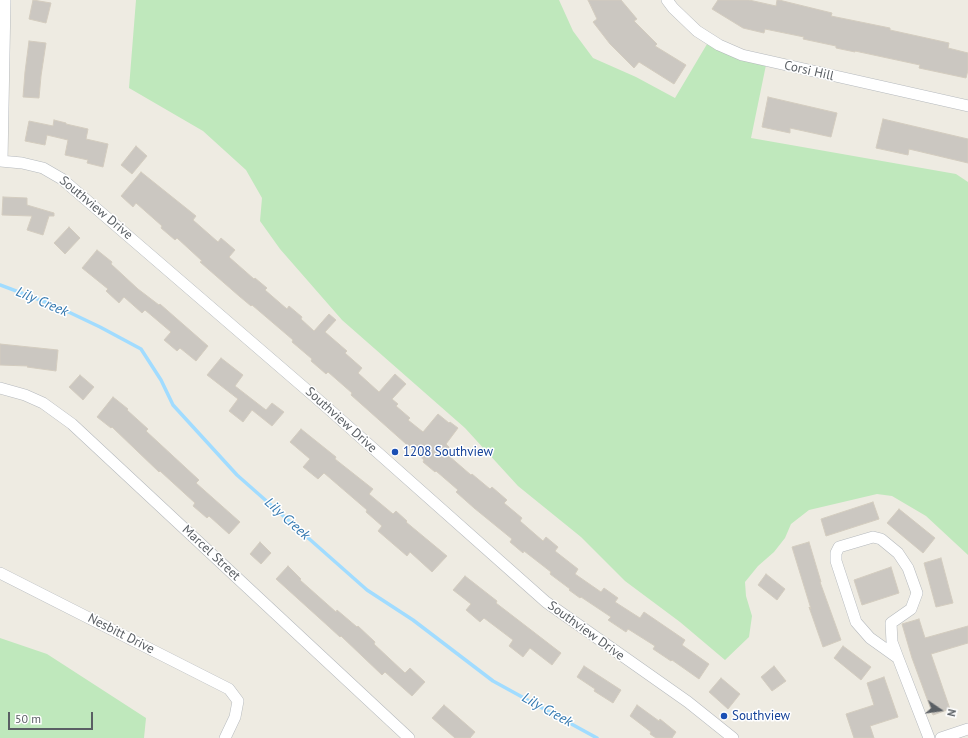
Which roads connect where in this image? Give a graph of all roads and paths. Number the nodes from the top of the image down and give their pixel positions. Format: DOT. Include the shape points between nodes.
graph roads {
  1 [pos="5,0"];
  2 [pos="667,0"];
  3 [pos="3,11"];
  4 [pos="968,106"];
  5 [pos="1,161"];
  6 [pos="0,388"];
  7 [pos="0,573"];
  8 [pos="898,658"];
  9 [pos="968,729"];
  10 [pos="225,738"];
  11 [pos="409,738"];
  12 [pos="733,738"];
  13 [pos="929,738"];
  14 [pos="941,738"];
  1 -- 3 [label="street"];
  2 -- 4 [label="street, Corsi Hill" via="697,31 742,55"];
  3 -- 5 [label="street"];
  5 -- 12 [label="street, Southview Drive" via="43,168 62,179 322,403 546,602 688,702"];
  6 -- 11 [label="street, Marcel Street" via="42,403 72,424"];
  7 -- 10 [label="street, Nesbitt Drive" via="229,689 238,701 236,717"];
  8 -- 8 [label="street" via="892,642 891,624 911,609 918,592 908,568 898,553 881,539 873,537 839,547 836,562 856,622 870,638"];
  8 -- 13 [label="street"];
  9 -- 14 [label="street"];
}
